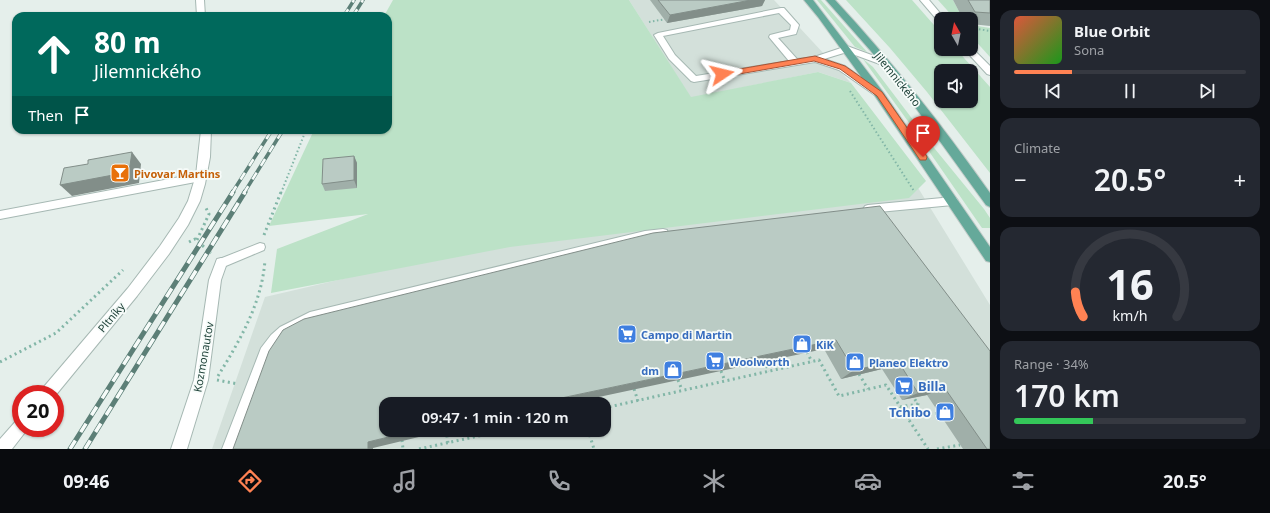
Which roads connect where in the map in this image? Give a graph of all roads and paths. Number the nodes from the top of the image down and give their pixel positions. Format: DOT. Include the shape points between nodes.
graph roads {
  1 [pos="200,0"];
  2 [pos="808,0"];
  3 [pos="830,0"];
  4 [pos="924,0"];
  5 [pos="201,12"];
  6 [pos="935,12"];
  7 [pos="978,29"];
  8 [pos="990,31"];
  9 [pos="847,49"];
  10 [pos="975,56"];
  11 [pos="815,59"];
  12 [pos="795,62"];
  13 [pos="885,63"];
  14 [pos="990,72"];
  15 [pos="850,90"];
  16 [pos="880,94"];
  17 [pos="206,134"];
  18 [pos="304,134"];
  19 [pos="201,177"];
  20 [pos="916,195"];
  21 [pos="953,201"];
  22 [pos="990,202"];
  23 [pos="204,204"];
  24 [pos="858,210"];
  25 [pos="0,215"];
  26 [pos="676,231"];
  27 [pos="260,247"];
  28 [pos="248,251"];
  29 [pos="990,257"];
  30 [pos="218,260"];
  31 [pos="123,270"];
  32 [pos="807,352"];
  33 [pos="764,361"];
  34 [pos="0,362"];
  35 [pos="812,362"];
  36 [pos="721,371"];
  37 [pos="769,371"];
  38 [pos="859,374"];
  39 [pos="217,380"];
  40 [pos="678,380"];
  41 [pos="725,381"];
  42 [pos="54,385"];
  43 [pos="213,385"];
  44 [pos="886,385"];
  45 [pos="892,385"];
  46 [pos="250,386"];
  47 [pos="634,389"];
  48 [pos="868,389"];
  49 [pos="682,390"];
  50 [pos="914,398"];
  51 [pos="638,400"];
  52 [pos="611,406"];
  53 [pos="900,407"];
  54 [pos="939,413"];
  55 [pos="908,418"];
  56 [pos="12,437"];
  57 [pos="447,437"];
  58 [pos="474,437"];
  59 [pos="590,437"];
  60 [pos="402,440"];
  61 [pos="448,443"];
  62 [pos="960,445"];
  63 [pos="2,449"];
  64 [pos="179,449"];
  65 [pos="228,449"];
  66 [pos="403,449"];
  67 [pos="419,449"];
  68 [pos="594,449"];
  69 [pos="928,449"];
  70 [pos="937,449"];
  1 -- 5 [label="street"];
  2 -- 9 [label="main road, Jilemnického"];
  3 -- 13 [label="main road, Jilemnického"];
  4 -- 6 [label="street"];
  7 -- 8 [label="path"];
  9 -- 11 [label="lane"];
  9 -- 13 [label="lane"];
  9 -- 16 [label="main road, Jilemnického"];
  10 -- 14 [label="street"];
  11 -- 12 [label="lane"];
  11 -- 16 [label="lane" via="842,68"];
  12 -- 12 [label="lane" via="694,80 672,57 658,35 781,10 795,25 792,32 773,37"];
  13 -- 22 [label="main road, Jilemnického" via="918,103"];
  15 -- 20 [label="path"];
  16 -- 21 [label="main road, Jilemnického"];
  17 -- 19 [label="street, Pltníky"];
  18 -- 27 [label="path"];
  19 -- 25 [label="lane"];
  19 -- 42 [label="street, Pltníky" via="194,201 173,239"];
  21 -- 24 [label="lane"];
  21 -- 29 [label="main road, Jilemnického"];
  23 -- 30 [label="path" via="210,214 196,239"];
  26 -- 46 [label="lane" via="645,235 310,317 288,326 274,338"];
  27 -- 28 [label="lane"];
  28 -- 30 [label="lane"];
  28 -- 39 [label="path" via="263,255 264,278 238,345"];
  30 -- 64 [label="street, Kozmonautov" via="201,380"];
  31 -- 34 [label="path" via="56,334"];
  32 -- 35 [label="path"];
  33 -- 37 [label="path"];
  35 -- 37 [label="path"];
  35 -- 48 [label="path" via="818,360 839,396"];
  36 -- 41 [label="path"];
  37 -- 41 [label="path"];
  38 -- 48 [label="path"];
  39 -- 43 [label="path"];
  39 -- 46 [label="path"];
  40 -- 49 [label="path"];
  41 -- 49 [label="path"];
  44 -- 45 [label="path"];
  44 -- 48 [label="path"];
  44 -- 53 [label="path"];
  46 -- 65 [label="lane"];
  47 -- 51 [label="path"];
  49 -- 51 [label="path"];
  50 -- 53 [label="path" via="918,404"];
  51 -- 52 [label="path"];
  53 -- 55 [label="path"];
  54 -- 55 [label="path"];
  55 -- 69 [label="path"];
  56 -- 63 [label="street"];
  57 -- 61 [label="path"];
  58 -- 61 [label="path"];
  59 -- 68 [label="path"];
  60 -- 66 [label="path"];
  61 -- 67 [label="path"];
  62 -- 70 [label="path"];
}
